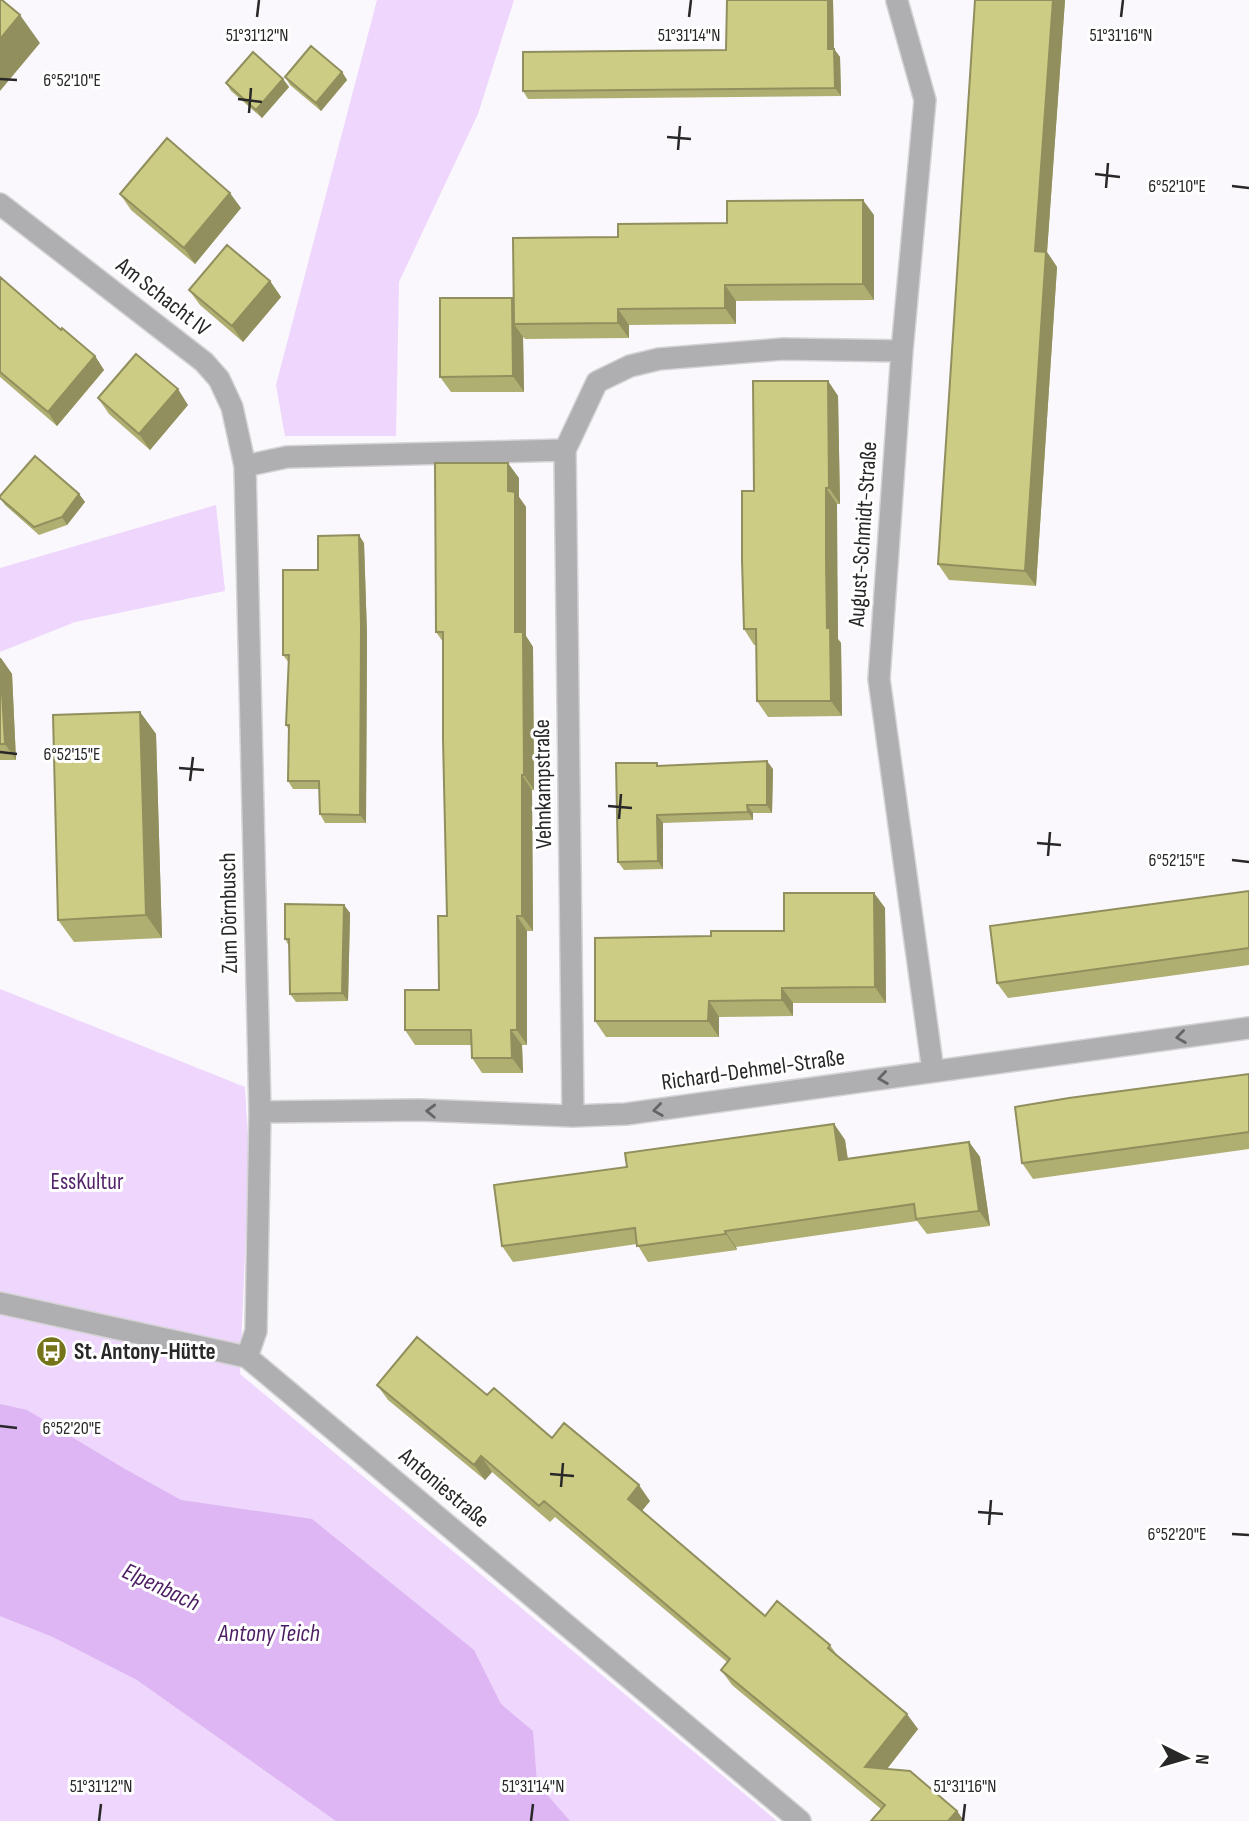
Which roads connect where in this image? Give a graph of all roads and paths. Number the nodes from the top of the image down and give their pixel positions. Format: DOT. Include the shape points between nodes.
graph roads {
  1 [pos="897,1"];
  2 [pos="0,204"];
  3 [pos="902,351"];
  4 [pos="565,450"];
  5 [pos="244,466"];
  6 [pos="1249,1028"];
  7 [pos="933,1072"];
  8 [pos="260,1112"];
  9 [pos="573,1116"];
  10 [pos="0,1303"];
  11 [pos="247,1357"];
  12 [pos="800,1821"];
  1 -- 3 [label="street, August-Schmidt-Straße" via="925,100"];
  2 -- 5 [label="street, Am Schacht IV" via="204,362 219,379 232,407"];
  3 -- 4 [label="street, Vehnkampstraße" via="783,349 659,359 630,366 597,382"];
  3 -- 7 [label="street, August-Schmidt-Straße" via="879,679"];
  4 -- 5 [label="street" via="287,457"];
  4 -- 9 [label="street, Vehnkampstraße"];
  5 -- 8 [label="street, Zum Dörnbusch"];
  6 -- 7 [label="street, Richard-Dehmel-Straße, one-way"];
  7 -- 9 [label="street, Richard-Dehmel-Straße, one-way" via="625,1114"];
  9 -- 8 [label="street, Richard-Dehmel-Straße, one-way" via="419,1110"];
  8 -- 11 [label="street, Zum Dörnbusch" via="256,1331"];
  10 -- 11 [label="street, Antoniestraße"];
  11 -- 12 [label="street, Antoniestraße"];
}
